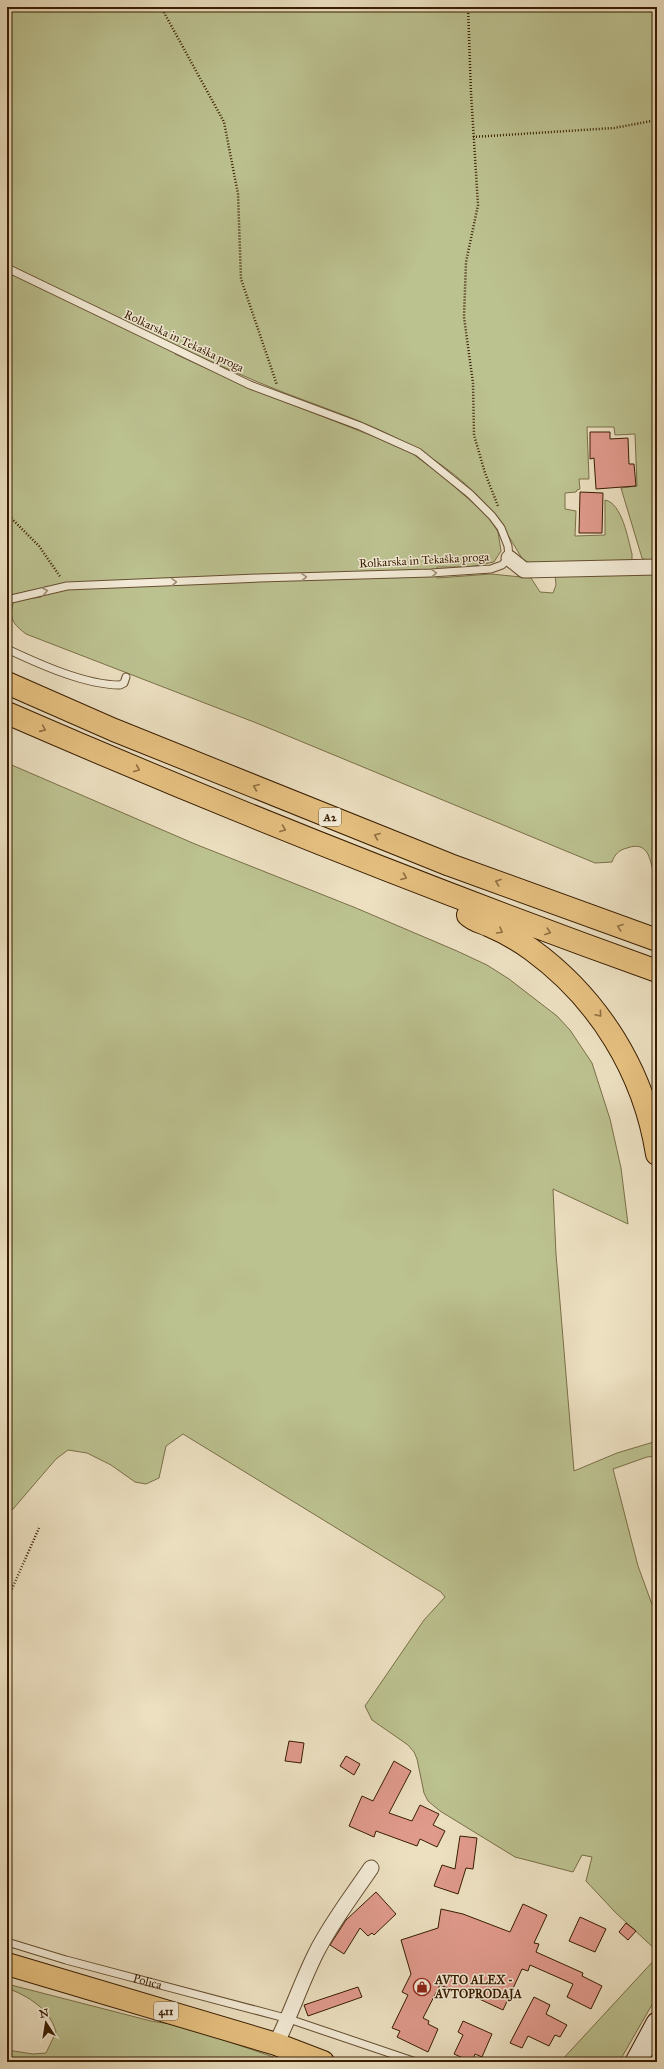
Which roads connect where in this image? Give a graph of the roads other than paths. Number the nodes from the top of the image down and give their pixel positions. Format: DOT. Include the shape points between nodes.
graph roads {
  1 [pos="7,268"];
  2 [pos="509,558"];
  3 [pos="657,567"];
  4 [pos="7,600"];
  5 [pos="7,649"];
  6 [pos="126,677"];
  7 [pos="7,683"];
  8 [pos="7,713"];
  9 [pos="445,894"];
  10 [pos="657,940"];
  11 [pos="657,971"];
  12 [pos="657,1154"];
  13 [pos="371,1868"];
  14 [pos="7,1942"];
  15 [pos="7,1964"];
  16 [pos="289,2019"];
  17 [pos="657,2023"];
  18 [pos="276,2044"];
  19 [pos="323,2062"];
  20 [pos="416,2062"];
  21 [pos="636,2062"];
  1 -- 2 [label="lane, Rolkarska in Tekaška proga" via="250,385 360,426 418,452 470,494 492,516 501,528 508,546"];
  2 -- 3 [label="street" via="524,570"];
  4 -- 2 [label="lane, Rolkarska in Tekaška proga, one-way" via="67,586 491,569 502,565"];
  5 -- 6 [label="lane" via="27,659 88,680 120,685"];
  10 -- 7 [label="main road, A2, one-way" via="450,865 114,730"];
  8 -- 9 [label="main road, A2, one-way" via="211,801"];
  9 -- 11 [label="main road, A2, one-way"];
  9 -- 12 [label="main road, one-way" via="472,918 531,949 564,976 602,1017 628,1059 644,1101"];
  13 -- 16 [label="street" via="315,1955"];
  14 -- 16 [label="lane, Polica"];
  15 -- 18 [label="main road, 411"];
  16 -- 18 [label="street"];
  16 -- 20 [label="lane, Polica"];
  17 -- 21 [label="main road"];
  18 -- 19 [label="main road, 411"];
}
